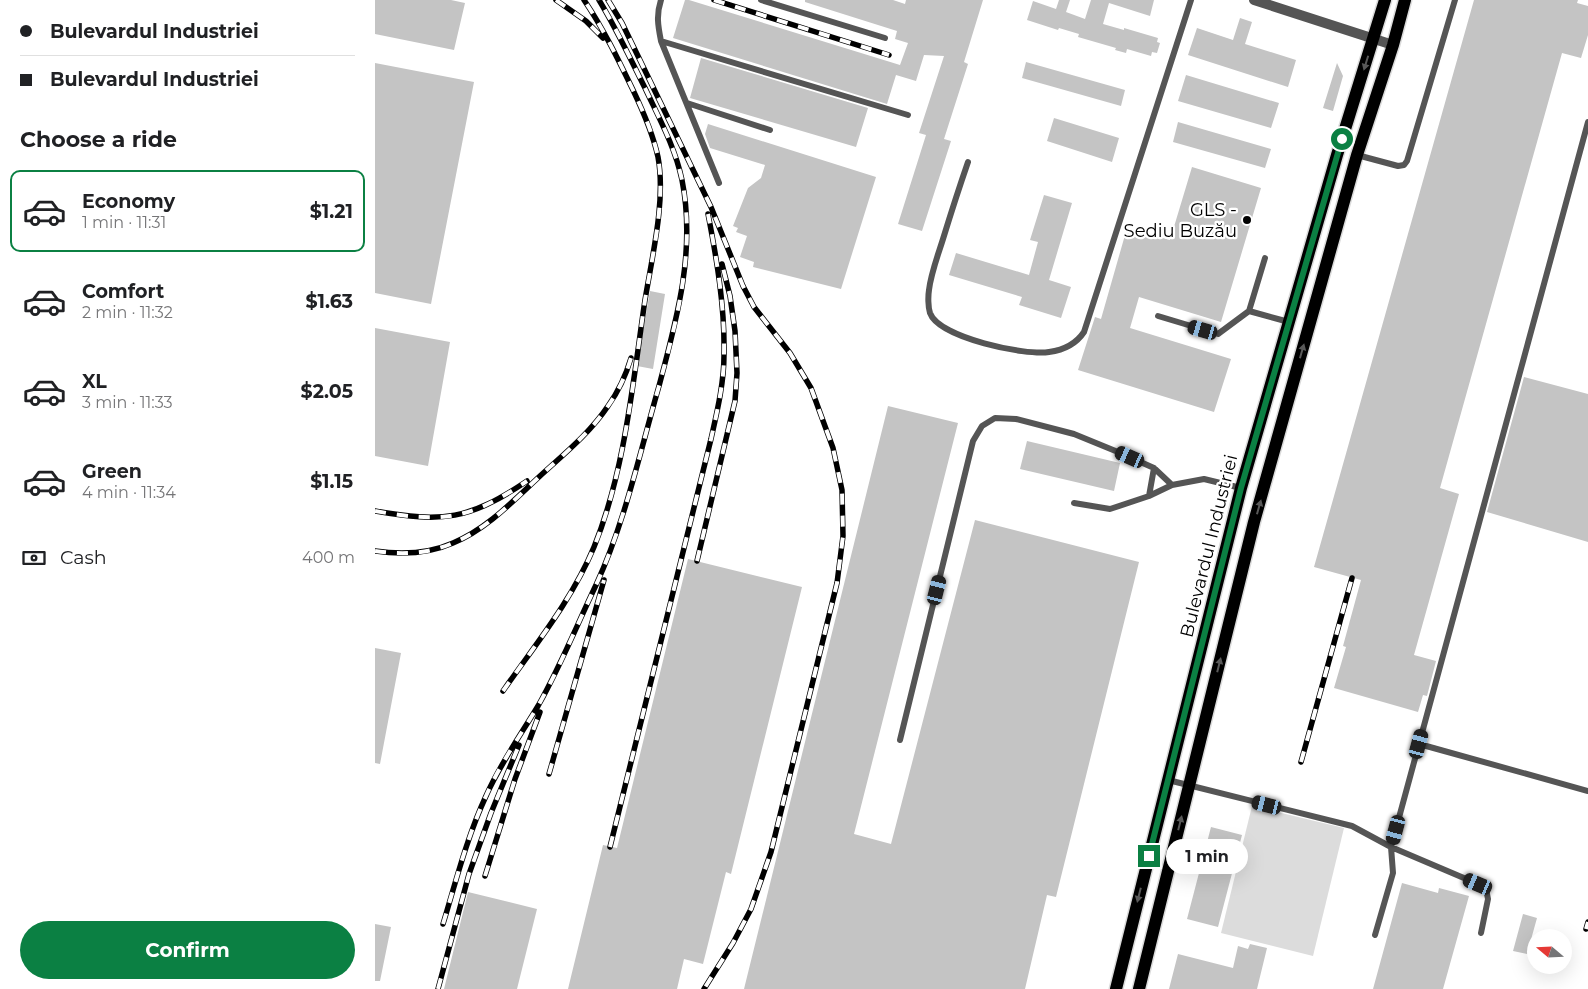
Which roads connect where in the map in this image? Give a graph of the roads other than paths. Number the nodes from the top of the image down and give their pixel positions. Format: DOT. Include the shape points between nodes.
graph roads {
  1 [pos="661,0"];
  2 [pos="761,0"];
  3 [pos="1191,0"];
  4 [pos="1254,0"];
  5 [pos="1385,0"];
  6 [pos="1405,0"];
  7 [pos="1455,0"];
  8 [pos="885,38"];
  9 [pos="1373,39"];
  10 [pos="661,41"];
  11 [pos="1393,45"];
  12 [pos="687,103"];
  13 [pos="908,116"];
  14 [pos="1588,122"];
  15 [pos="770,130"];
  16 [pos="1357,155"];
  17 [pos="968,162"];
  18 [pos="719,183"];
  19 [pos="1265,258"];
  20 [pos="1249,311"];
  21 [pos="1158,316"];
  22 [pos="1289,322"];
  23 [pos="1154,468"];
  24 [pos="1172,485"];
  25 [pos="1241,488"];
  26 [pos="1149,496"];
  27 [pos="1074,503"];
  28 [pos="900,740"];
  29 [pos="1419,744"];
  30 [pos="1168,780"];
  31 [pos="1189,785"];
  32 [pos="1588,791"];
  33 [pos="1391,847"];
  34 [pos="1481,933"];
  35 [pos="1375,935"];
  36 [pos="1116,989"];
  37 [pos="1139,989"];
  1 -- 10 [label="lane" via="657,24"];
  2 -- 8 [label="lane"];
  3 -- 17 [label="lane" via="1084,332 1067,347 1048,353 1020,352 963,337 941,327 931,314 929,291 938,254"];
  4 -- 9 [label="street"];
  5 -- 9 [label="main road, Bulevardul Industriei"];
  6 -- 11 [label="main road"];
  7 -- 16 [label="lane" via="1405,165"];
  9 -- 11 [label="street"];
  9 -- 22 [label="main road, Bulevardul Industriei, one-way"];
  10 -- 12 [label="lane"];
  10 -- 13 [label="lane"];
  11 -- 16 [label="main road"];
  12 -- 15 [label="lane"];
  12 -- 18 [label="lane"];
  14 -- 29 [label="lane"];
  31 -- 16 [label="main road, one-way" via="1255,522"];
  19 -- 20 [label="lane"];
  20 -- 21 [label="lane" via="1218,334"];
  20 -- 22 [label="lane"];
  22 -- 25 [label="main road, Bulevardul Industriei"];
  23 -- 24 [label="lane"];
  23 -- 26 [label="lane"];
  23 -- 28 [label="lane" via="1073,434 1017,419 995,418 982,426 973,441"];
  24 -- 25 [label="lane" via="1205,479"];
  24 -- 26 [label="lane"];
  25 -- 30 [label="main road, Bulevardul Industriei"];
  26 -- 27 [label="lane" via="1110,509"];
  29 -- 32 [label="lane"];
  29 -- 33 [label="lane"];
  30 -- 31 [label="lane"];
  30 -- 36 [label="main road, Bulevardul Industriei, one-way"];
  31 -- 33 [label="lane" via="1352,826"];
  37 -- 31 [label="main road, one-way"];
  33 -- 34 [label="lane" via="1486,889"];
  33 -- 35 [label="lane" via="1393,873"];
}
